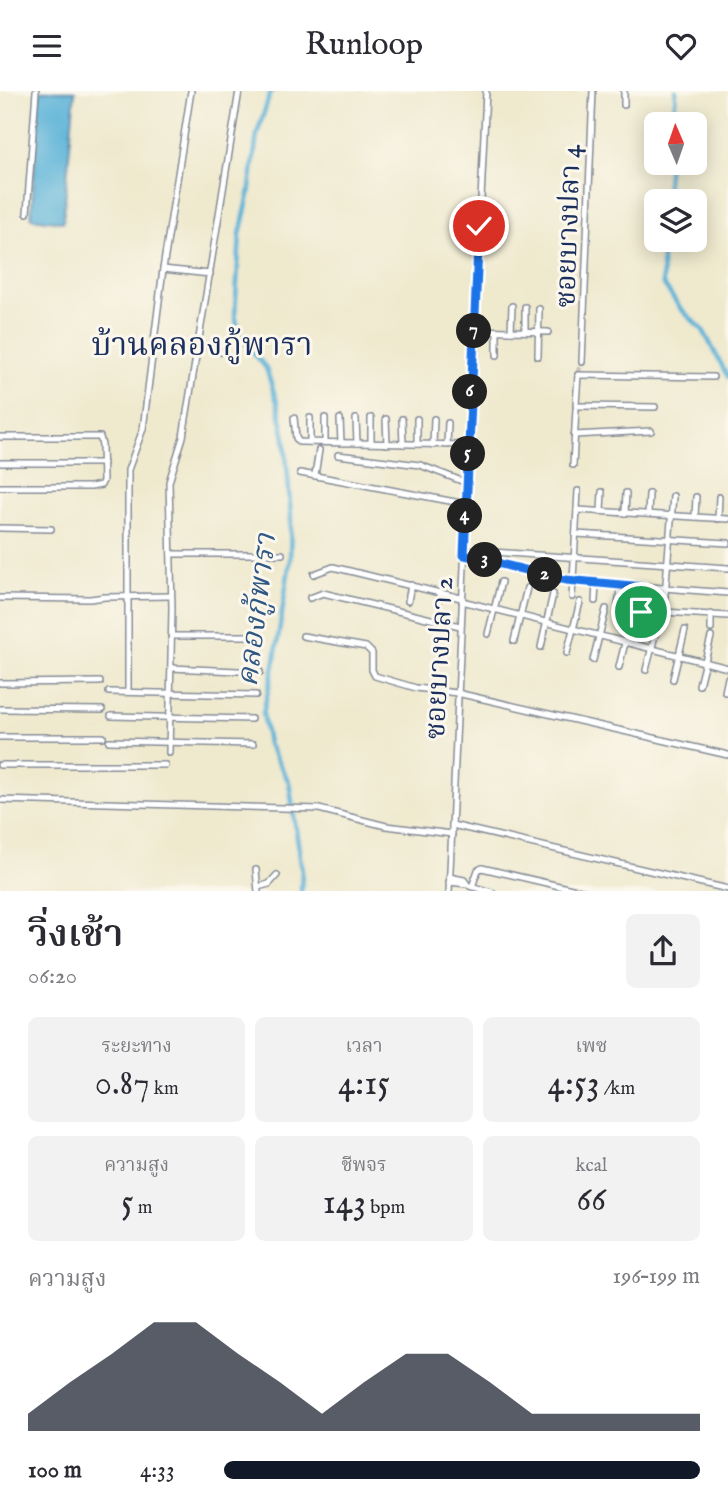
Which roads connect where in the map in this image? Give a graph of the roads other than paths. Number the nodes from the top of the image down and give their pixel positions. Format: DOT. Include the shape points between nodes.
graph roads {
  1 [pos="36,91"];
  2 [pos="191,91"];
  3 [pos="239,91"];
  4 [pos="486,91"];
  5 [pos="593,91"];
  6 [pos="624,91"];
  7 [pos="624,105"];
  8 [pos="27,213"];
  9 [pos="163,269"];
  10 [pos="210,274"];
  11 [pos="512,306"];
  12 [pos="525,307"];
  13 [pos="539,309"];
  14 [pos="474,330"];
  15 [pos="497,331"];
  16 [pos="511,331"];
  17 [pos="525,331"];
  18 [pos="538,332"];
  19 [pos="548,332"];
  20 [pos="199,343"];
  21 [pos="221,352"];
  22 [pos="497,355"];
  23 [pos="538,356"];
  24 [pos="582,362"];
  25 [pos="713,377"];
  26 [pos="577,406"];
  27 [pos="655,407"];
  28 [pos="294,418"];
  29 [pos="310,418"];
  30 [pos="325,418"];
  31 [pos="371,418"];
  32 [pos="340,419"];
  33 [pos="356,419"];
  34 [pos="386,419"];
  35 [pos="402,419"];
  36 [pos="417,419"];
  37 [pos="434,419"];
  38 [pos="448,422"];
  39 [pos="651,431"];
  40 [pos="573,435"];
  41 [pos="0,437"];
  42 [pos="310,442"];
  43 [pos="325,442"];
  44 [pos="341,443"];
  45 [pos="357,443"];
  46 [pos="371,443"];
  47 [pos="387,444"];
  48 [pos="403,444"];
  49 [pos="417,444"];
  50 [pos="433,445"];
  51 [pos="447,445"];
  52 [pos="468,445"];
  53 [pos="319,450"];
  54 [pos="338,455"];
  55 [pos="0,463"];
  56 [pos="103,463"];
  57 [pos="573,465"];
  58 [pos="300,473"];
  59 [pos="315,475"];
  60 [pos="467,483"];
  61 [pos="0,487"];
  62 [pos="578,491"];
  63 [pos="602,492"];
  64 [pos="626,493"];
  65 [pos="649,494"];
  66 [pos="673,496"];
  67 [pos="696,497"];
  68 [pos="719,497"];
  69 [pos="466,504"];
  70 [pos="578,510"];
  71 [pos="601,511"];
  72 [pos="625,513"];
  73 [pos="648,514"];
  74 [pos="671,516"];
  75 [pos="695,517"];
  76 [pos="718,519"];
  77 [pos="728,519"];
  78 [pos="0,528"];
  79 [pos="51,529"];
  80 [pos="576,534"];
  81 [pos="670,539"];
  82 [pos="728,543"];
  83 [pos="478,551"];
  84 [pos="464,552"];
  85 [pos="171,554"];
  86 [pos="282,554"];
  87 [pos="575,558"];
  88 [pos="478,559"];
  89 [pos="668,563"];
  90 [pos="728,568"];
  91 [pos="314,574"];
  92 [pos="573,581"];
  93 [pos="502,582"];
  94 [pos="596,584"];
  95 [pos="411,585"];
  96 [pos="620,586"];
  97 [pos="643,587"];
  98 [pos="527,588"];
  99 [pos="666,588"];
  100 [pos="440,592"];
  101 [pos="728,593"];
  102 [pos="553,594"];
  103 [pos="128,596"];
  104 [pos="171,597"];
  105 [pos="572,597"];
  106 [pos="0,598"];
  107 [pos="310,598"];
  108 [pos="462,599"];
  109 [pos="408,601"];
  110 [pos="595,601"];
  111 [pos="580,602"];
  112 [pos="438,603"];
  113 [pos="495,609"];
  114 [pos="606,609"];
  115 [pos="618,610"];
  116 [pos="641,612"];
  117 [pos="664,612"];
  118 [pos="711,614"];
  119 [pos="632,615"];
  120 [pos="521,616"];
  121 [pos="728,616"];
  122 [pos="547,622"];
  123 [pos="460,626"];
  124 [pos="573,629"];
  125 [pos="711,629"];
  126 [pos="685,630"];
  127 [pos="488,634"];
  128 [pos="172,636"];
  129 [pos="259,636"];
  130 [pos="303,636"];
  131 [pos="600,636"];
  132 [pos="711,637"];
  133 [pos="514,641"];
  134 [pos="625,642"];
  135 [pos="541,647"];
  136 [pos="652,649"];
  137 [pos="567,653"];
  138 [pos="678,656"];
  139 [pos="593,660"];
  140 [pos="704,663"];
  141 [pos="619,667"];
  142 [pos="171,668"];
  143 [pos="728,668"];
  144 [pos="646,670"];
  145 [pos="260,672"];
  146 [pos="728,678"];
  147 [pos="673,679"];
  148 [pos="100,682"];
  149 [pos="0,683"];
  150 [pos="699,685"];
  151 [pos="109,692"];
  152 [pos="128,692"];
  153 [pos="724,692"];
  154 [pos="171,693"];
  155 [pos="457,693"];
  156 [pos="256,695"];
  157 [pos="0,709"];
  158 [pos="102,710"];
  159 [pos="111,716"];
  160 [pos="171,717"];
  161 [pos="251,719"];
  162 [pos="0,737"];
  163 [pos="170,742"];
  164 [pos="253,744"];
  165 [pos="169,753"];
  166 [pos="728,755"];
  167 [pos="0,765"];
  168 [pos="165,765"];
  169 [pos="0,800"];
  170 [pos="452,825"];
  171 [pos="452,834"];
  172 [pos="256,870"];
  173 [pos="277,876"];
  174 [pos="449,879"];
  175 [pos="543,882"];
  176 [pos="470,885"];
  177 [pos="258,889"];
  178 [pos="728,889"];
  179 [pos="449,891"];
  180 [pos="492,891"];
  181 [pos="541,891"];
  182 [pos="585,891"];
  1 -- 8 [label="street"];
  2 -- 9 [label="street"];
  3 -- 10 [label="street"];
  4 -- 14 [label="street, ซอยบางปลา 2"];
  5 -- 24 [label="street, ซอยบางปลา 4"];
  6 -- 7 [label="street"];
  9 -- 10 [label="street"];
  9 -- 103 [label="street" via="143,429 128,470"];
  10 -- 20 [label="street"];
  11 -- 16 [label="street"];
  12 -- 17 [label="street"];
  13 -- 18 [label="street"];
  14 -- 15 [label="street"];
  14 -- 52 [label="street, ซอยบางปลา 2"];
  15 -- 16 [label="street"];
  15 -- 22 [label="street"];
  16 -- 17 [label="street"];
  17 -- 18 [label="street"];
  18 -- 19 [label="street"];
  18 -- 23 [label="street"];
  20 -- 21 [label="street"];
  20 -- 85 [label="street" via="183,437 169,482"];
  25 -- 26 [label="street" via="578,374"];
  26 -- 27 [label="street"];
  26 -- 40 [label="street"];
  28 -- 42 [label="street" via="297,440"];
  29 -- 42 [label="street"];
  30 -- 43 [label="street"];
  31 -- 46 [label="street"];
  32 -- 44 [label="street"];
  33 -- 45 [label="street"];
  34 -- 47 [label="street"];
  35 -- 48 [label="street"];
  36 -- 49 [label="street"];
  37 -- 50 [label="street"];
  38 -- 51 [label="street"];
  39 -- 40 [label="street"];
  40 -- 57 [label="street"];
  41 -- 56 [label="street" via="97,436 102,440"];
  42 -- 43 [label="street"];
  43 -- 44 [label="street"];
  44 -- 45 [label="street"];
  45 -- 46 [label="street"];
  46 -- 47 [label="street"];
  47 -- 48 [label="street"];
  48 -- 49 [label="street"];
  49 -- 50 [label="street"];
  50 -- 51 [label="street"];
  51 -- 52 [label="street"];
  52 -- 60 [label="street, ซอยบางปลา 2"];
  53 -- 59 [label="street"];
  54 -- 60 [label="street" via="420,465"];
  55 -- 56 [label="street"];
  56 -- 61 [label="street" via="103,481 98,487"];
  58 -- 59 [label="street"];
  59 -- 69 [label="street"];
  60 -- 69 [label="street, ซอยบางปลา 2"];
  62 -- 70 [label="street"];
  63 -- 71 [label="street"];
  64 -- 72 [label="street"];
  65 -- 73 [label="street"];
  66 -- 74 [label="street"];
  67 -- 75 [label="street"];
  68 -- 76 [label="street"];
  69 -- 84 [label="street, ซอยบางปลา 2"];
  70 -- 71 [label="street"];
  70 -- 80 [label="street"];
  71 -- 72 [label="street"];
  72 -- 73 [label="street"];
  73 -- 74 [label="street"];
  74 -- 75 [label="street"];
  74 -- 81 [label="street"];
  75 -- 76 [label="street"];
  76 -- 77 [label="street"];
  78 -- 79 [label="street"];
  80 -- 81 [label="street"];
  80 -- 87 [label="street"];
  81 -- 82 [label="street"];
  81 -- 89 [label="street"];
  83 -- 84 [label="street"];
  83 -- 87 [label="street"];
  83 -- 88 [label="street"];
  84 -- 88 [label="street"];
  84 -- 108 [label="street, ซอยบางปลา 2"];
  85 -- 86 [label="street"];
  85 -- 104 [label="street"];
  87 -- 89 [label="street"];
  87 -- 92 [label="street"];
  88 -- 92 [label="street"];
  89 -- 90 [label="street"];
  89 -- 99 [label="street"];
  91 -- 95 [label="street" via="332,567"];
  92 -- 94 [label="street"];
  92 -- 105 [label="street"];
  93 -- 113 [label="street"];
  94 -- 96 [label="street"];
  94 -- 110 [label="street"];
  95 -- 100 [label="street"];
  95 -- 109 [label="street"];
  96 -- 97 [label="street"];
  96 -- 115 [label="street"];
  97 -- 99 [label="street"];
  97 -- 116 [label="street"];
  98 -- 120 [label="street"];
  99 -- 101 [label="street"];
  99 -- 117 [label="street"];
  100 -- 108 [label="street"];
  100 -- 112 [label="street"];
  102 -- 122 [label="street"];
  103 -- 104 [label="street"];
  103 -- 106 [label="street"];
  103 -- 152 [label="street"];
  104 -- 128 [label="street"];
  107 -- 123 [label="street" via="324,593"];
  108 -- 113 [label="street"];
  108 -- 123 [label="street, ซอยบางปลา 2"];
  111 -- 124 [label="street"];
  113 -- 120 [label="street"];
  113 -- 127 [label="street"];
  114 -- 131 [label="street"];
  117 -- 118 [label="street"];
  117 -- 136 [label="street"];
  118 -- 121 [label="street"];
  118 -- 125 [label="street"];
  119 -- 134 [label="street"];
  120 -- 122 [label="street"];
  120 -- 133 [label="street"];
  122 -- 124 [label="street"];
  122 -- 135 [label="street"];
  123 -- 155 [label="street, ซอยบางปลา 2"];
  124 -- 131 [label="street"];
  124 -- 137 [label="street"];
  126 -- 138 [label="street"];
  128 -- 129 [label="street"];
  128 -- 142 [label="street"];
  130 -- 155 [label="street" via="368,648 372,673 377,677"];
  131 -- 134 [label="street"];
  131 -- 139 [label="street"];
  132 -- 140 [label="street"];
  134 -- 136 [label="street"];
  134 -- 141 [label="street"];
  136 -- 138 [label="street"];
  136 -- 144 [label="street"];
  138 -- 140 [label="street"];
  138 -- 147 [label="street"];
  140 -- 143 [label="street"];
  140 -- 150 [label="street"];
  142 -- 145 [label="street"];
  142 -- 154 [label="street"];
  146 -- 153 [label="street"];
  148 -- 149 [label="street"];
  151 -- 152 [label="street"];
  152 -- 154 [label="street"];
  154 -- 156 [label="street"];
  154 -- 160 [label="street"];
  155 -- 166 [label="street"];
  155 -- 170 [label="street, ซอยบางปลา 2"];
  157 -- 158 [label="street"];
  159 -- 160 [label="street"];
  160 -- 161 [label="street"];
  160 -- 163 [label="street"];
  162 -- 163 [label="street"];
  163 -- 164 [label="street"];
  163 -- 165 [label="street"];
  167 -- 168 [label="street"];
  169 -- 171 [label="street" via="319,809 386,826"];
  170 -- 171 [label="street, ซอยบางปลา 2"];
  170 -- 178 [label="street"];
  171 -- 174 [label="street, ซอยบางปลา 2"];
  172 -- 177 [label="street"];
  173 -- 177 [label="street"];
  174 -- 176 [label="street"];
  174 -- 179 [label="street, ซอยบางปลา 2"];
  175 -- 176 [label="street" via="482,868"];
  175 -- 181 [label="street"];
  175 -- 182 [label="street"];
  176 -- 180 [label="street"];
}
